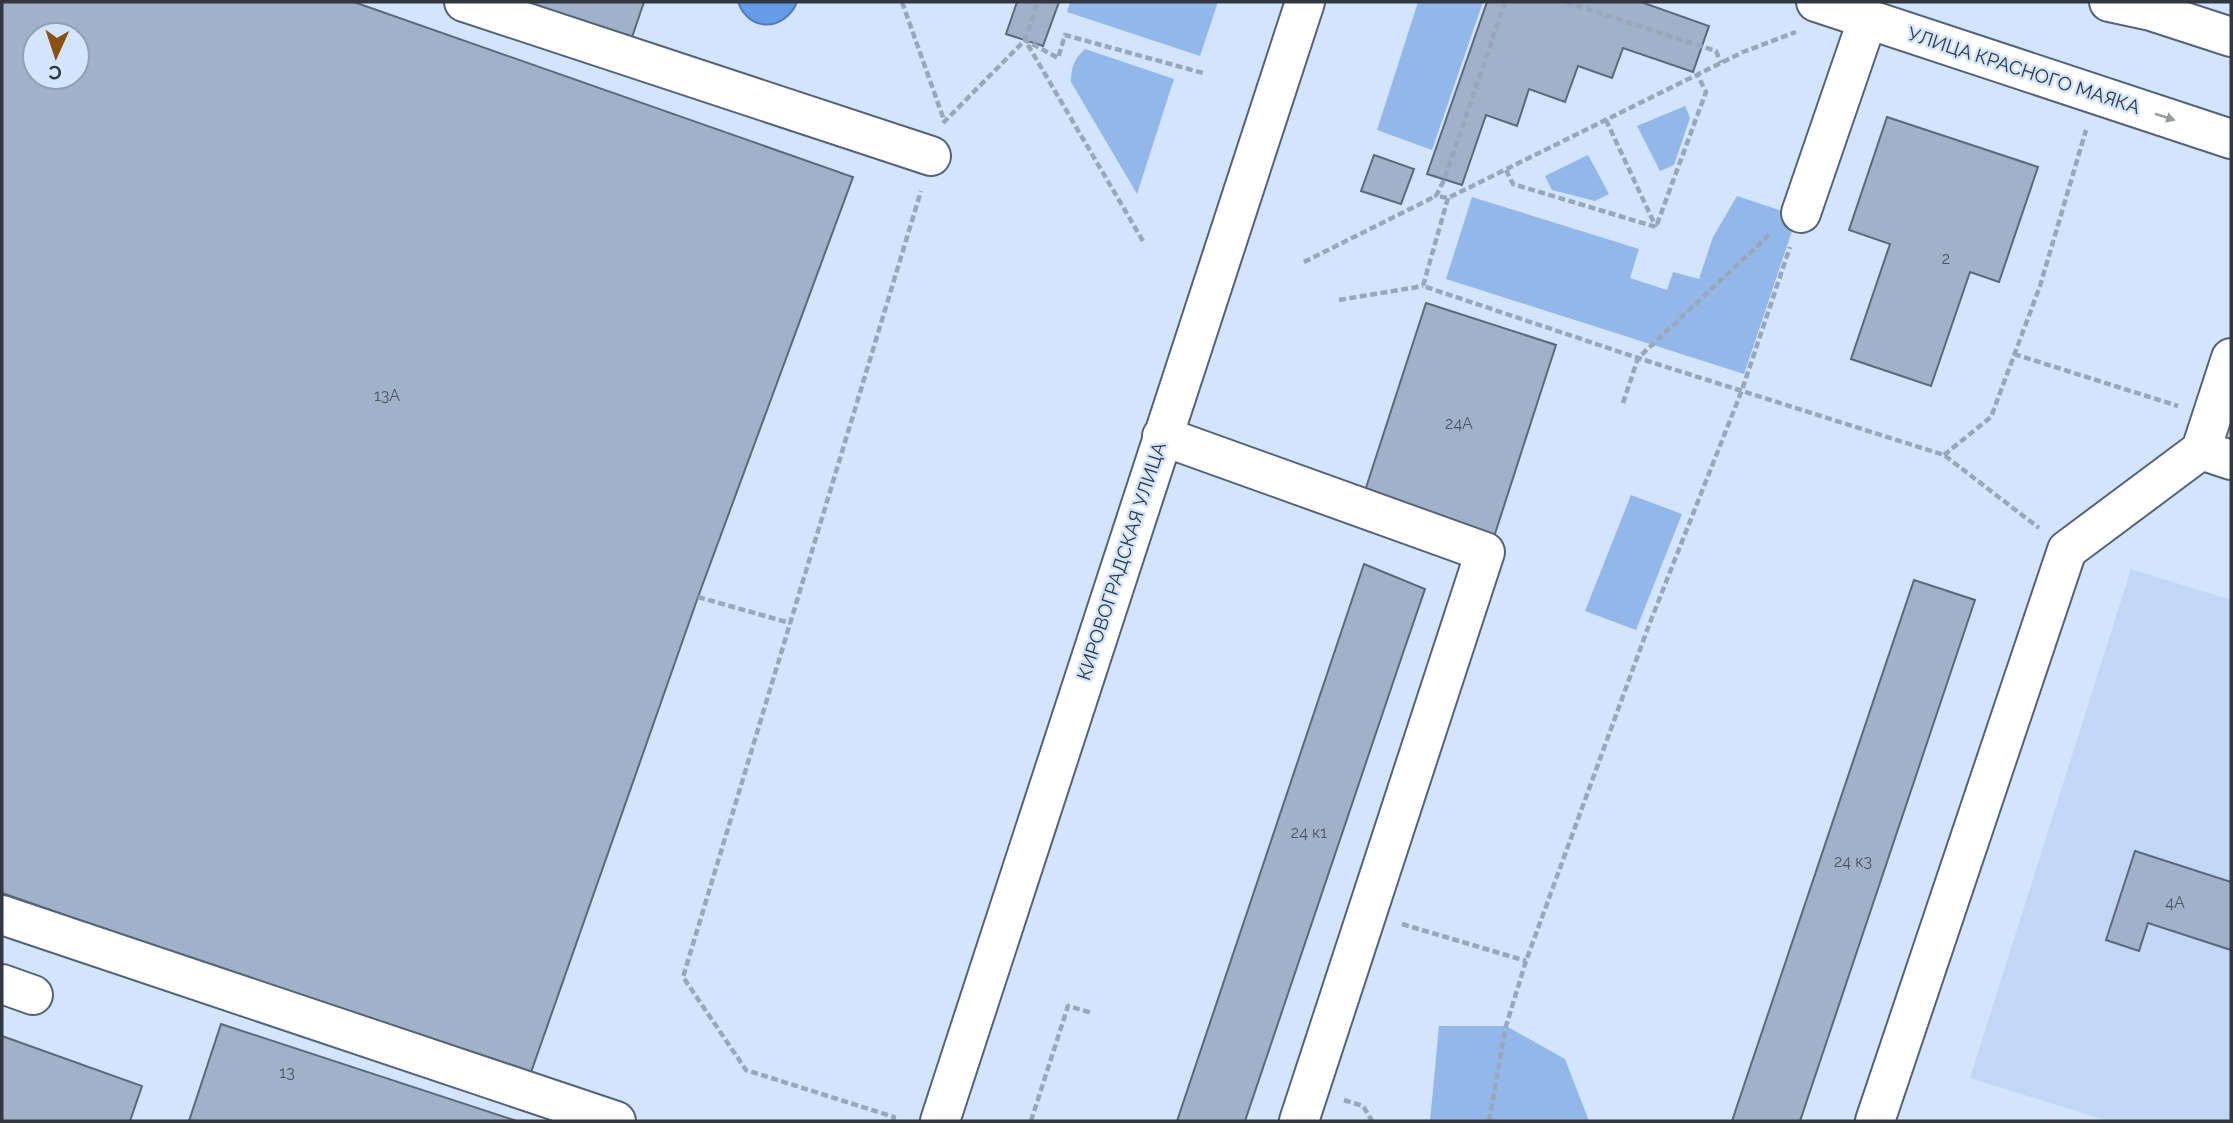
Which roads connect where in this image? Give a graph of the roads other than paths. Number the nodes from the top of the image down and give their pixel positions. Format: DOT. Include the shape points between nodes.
graph roads {
  1 [pos="464,2"];
  2 [pos="1305,2"];
  3 [pos="1816,2"];
  4 [pos="2109,2"];
  5 [pos="2152,6"];
  6 [pos="1868,18"];
  7 [pos="2231,37"];
  8 [pos="2231,139"];
  9 [pos="932,156"];
  10 [pos="1803,207"];
  11 [pos="2231,358"];
  12 [pos="1162,436"];
  13 [pos="2214,442"];
  14 [pos="2,915"];
  15 [pos="616,1121"];
  16 [pos="940,1121"];
  17 [pos="1299,1121"];
  18 [pos="1875,1121"];
  1 -- 9 [label="street"];
  2 -- 12 [label="street, КИРОВОГРАДСКАЯ УЛИЦА"];
  3 -- 6 [label="street, УЛИЦА КРАСНОГО МАЯКА"];
  4 -- 5 [label="street"];
  5 -- 7 [label="street"];
  6 -- 8 [label="street, УЛИЦА КРАСНОГО МАЯКА, one-way"];
  6 -- 10 [label="street"];
  11 -- 13 [label="street"];
  12 -- 16 [label="street, КИРОВОГРАДСКАЯ УЛИЦА"];
  12 -- 17 [label="street" via="1485,552"];
  13 -- 18 [label="street" via="2067,550"];
  14 -- 15 [label="street"];
}
